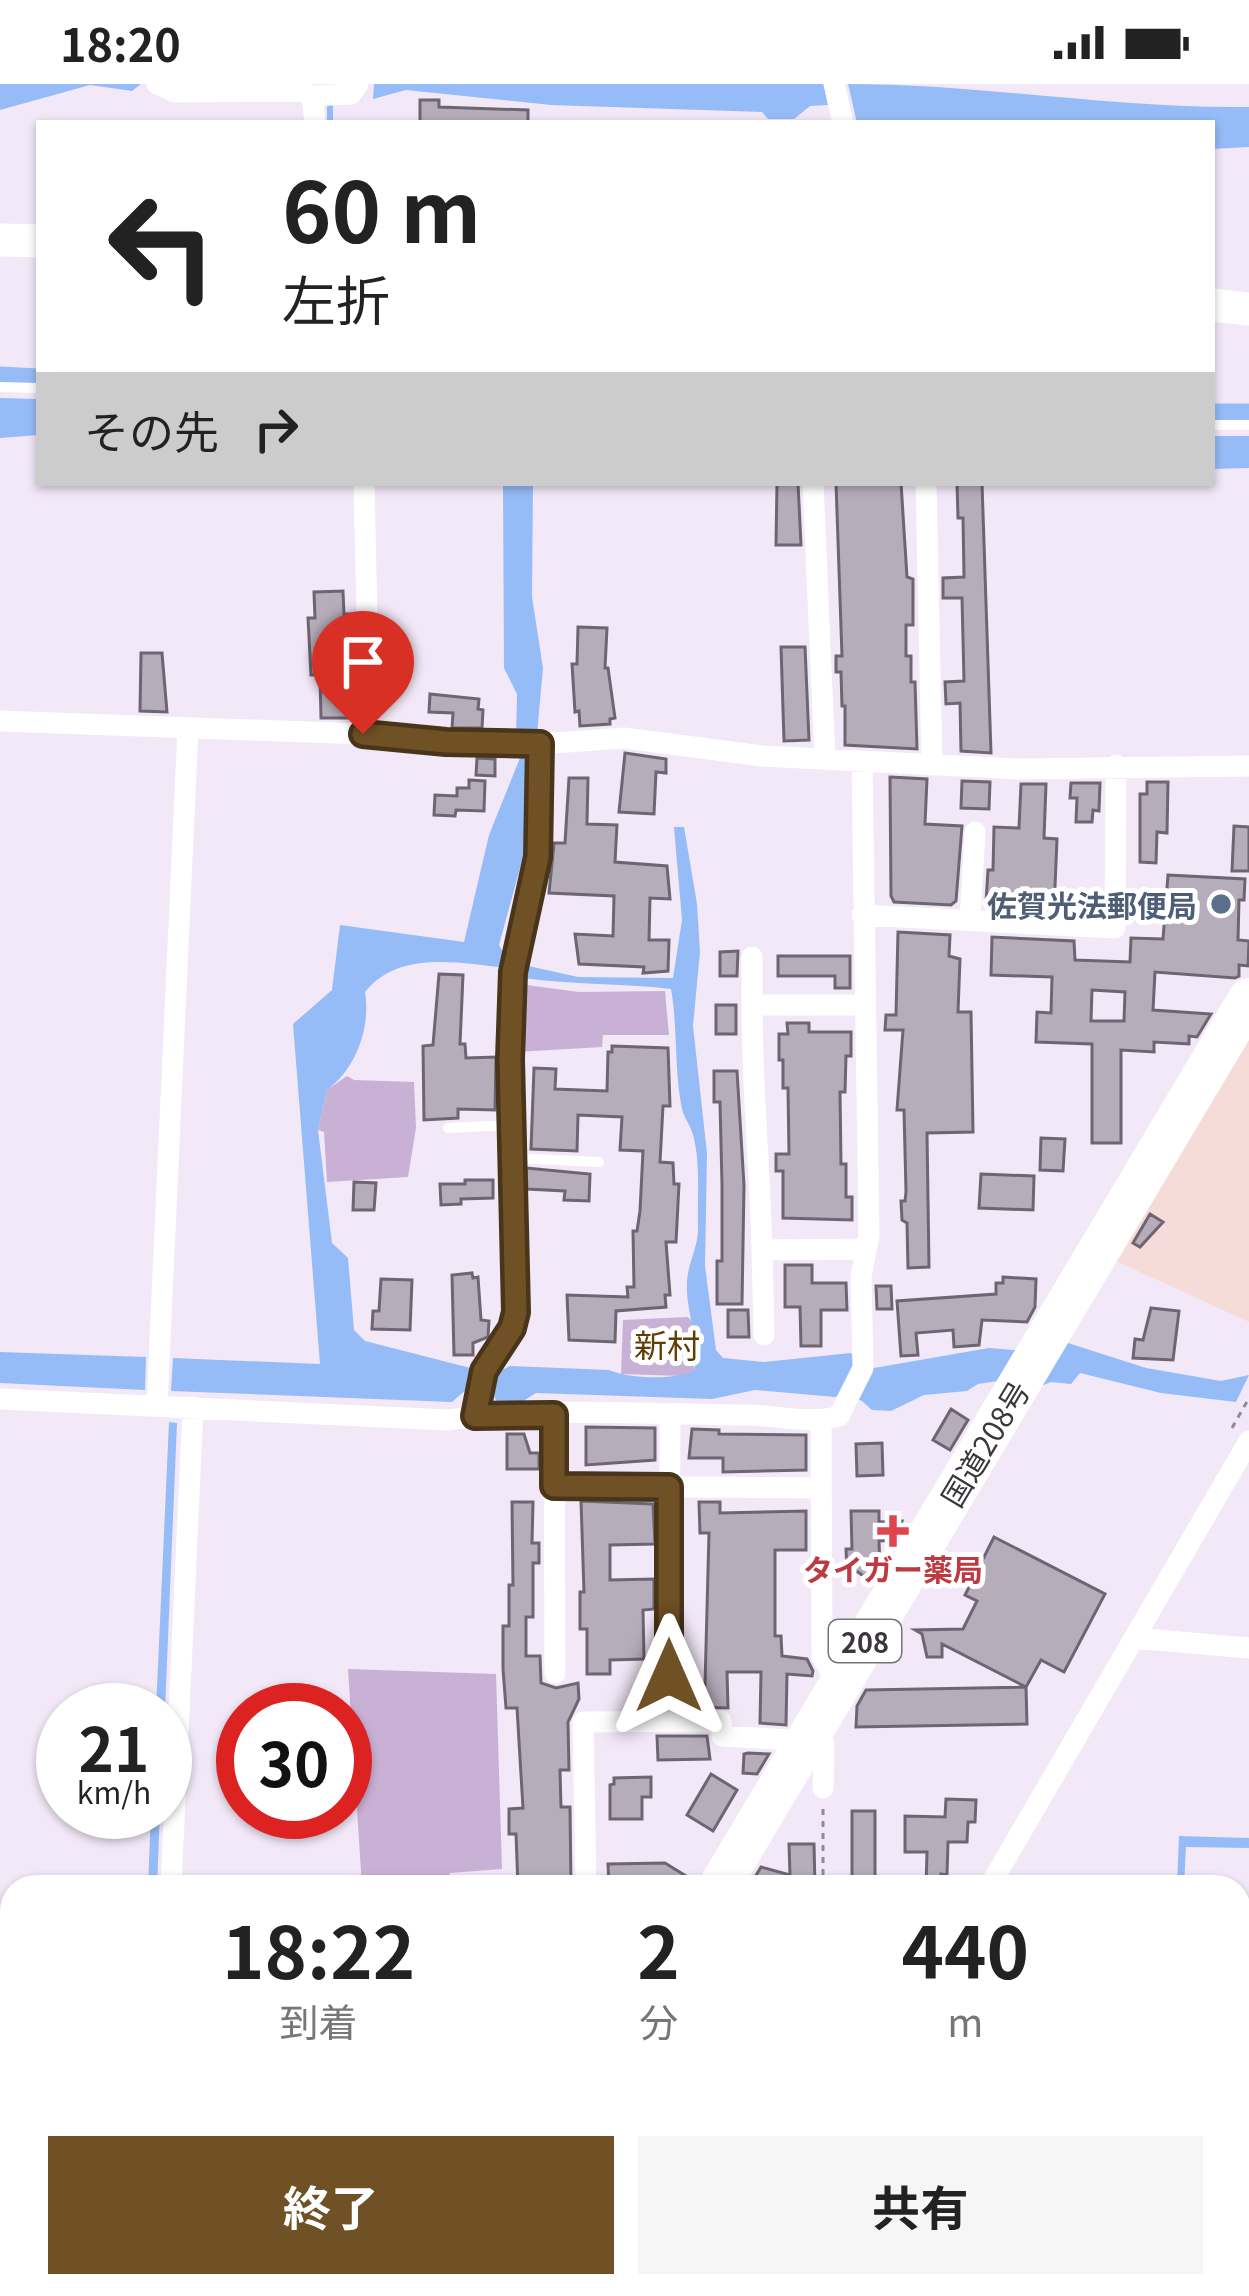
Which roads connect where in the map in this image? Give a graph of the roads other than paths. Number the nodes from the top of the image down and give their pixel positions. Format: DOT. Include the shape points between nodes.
graph roads {
  1 [pos="157,84"];
  2 [pos="358,84"];
  3 [pos="312,96"];
  4 [pos="315,120"];
  5 [pos="0,240"];
  6 [pos="36,241"];
  7 [pos="1215,305"];
  8 [pos="1249,309"];
  9 [pos="0,387"];
  10 [pos="36,388"];
  11 [pos="1215,424"];
  12 [pos="1249,424"];
  13 [pos="364,486"];
  14 [pos="814,486"];
  15 [pos="926,486"];
  16 [pos="0,721"];
  17 [pos="188,728"];
  18 [pos="363,734"];
  19 [pos="531,744"];
  20 [pos="824,760"];
  21 [pos="862,763"];
  22 [pos="932,765"];
  23 [pos="1116,765"];
  24 [pos="1249,766"];
  25 [pos="976,832"];
  26 [pos="862,915"];
  27 [pos="970,920"];
  28 [pos="752,957"];
  29 [pos="1249,999"];
  30 [pos="752,1005"];
  31 [pos="865,1005"];
  32 [pos="510,1125"];
  33 [pos="448,1128"];
  34 [pos="511,1158"];
  35 [pos="598,1162"];
  36 [pos="866,1249"];
  37 [pos="762,1250"];
  38 [pos="764,1335"];
  39 [pos="0,1399"];
  40 [pos="157,1405"];
  41 [pos="193,1407"];
  42 [pos="554,1415"];
  43 [pos="670,1415"];
  44 [pos="475,1416"];
  45 [pos="821,1422"];
  46 [pos="1249,1441"];
  47 [pos="554,1486"];
  48 [pos="669,1487"];
  49 [pos="821,1488"];
  50 [pos="1134,1638"];
  51 [pos="1249,1648"];
  52 [pos="555,1673"];
  53 [pos="669,1676"];
  54 [pos="839,1686"];
  55 [pos="809,1737"];
  56 [pos="824,1788"];
  57 [pos="172,1875"];
  58 [pos="586,1875"];
  59 [pos="726,1875"];
  60 [pos="995,1875"];
  1 -- 3 [label="street" via="175,92"];
  2 -- 3 [label="street" via="351,94"];
  3 -- 4 [label="street"];
  5 -- 6 [label="street"];
  7 -- 8 [label="street"];
  9 -- 10 [label="lane"];
  11 -- 12 [label="lane"];
  13 -- 18 [label="street"];
  14 -- 20 [label="street"];
  15 -- 22 [label="street"];
  16 -- 17 [label="street"];
  17 -- 18 [label="street"];
  17 -- 40 [label="street"];
  18 -- 19 [label="street"];
  19 -- 20 [label="street" via="624,738"];
  19 -- 32 [label="street" via="538,857 513,966"];
  20 -- 21 [label="street"];
  21 -- 22 [label="street"];
  21 -- 26 [label="street"];
  22 -- 23 [label="street"];
  23 -- 24 [label="street"];
  23 -- 27 [label="street" via="1115,928"];
  25 -- 27 [label="street"];
  26 -- 27 [label="street"];
  26 -- 31 [label="street"];
  28 -- 30 [label="street"];
  29 -- 54 [label="highway, 国道208号 / 208"];
  30 -- 31 [label="street"];
  30 -- 37 [label="street"];
  31 -- 36 [label="street"];
  32 -- 33 [label="lane"];
  32 -- 34 [label="street"];
  34 -- 35 [label="lane"];
  34 -- 44 [label="street" via="516,1312"];
  36 -- 37 [label="street"];
  36 -- 45 [label="street" via="864,1355 847,1406"];
  37 -- 38 [label="street"];
  39 -- 40 [label="street"];
  40 -- 41 [label="street"];
  41 -- 44 [label="street"];
  41 -- 57 [label="street"];
  42 -- 43 [label="street"];
  42 -- 44 [label="street"];
  42 -- 47 [label="street"];
  43 -- 45 [label="street"];
  43 -- 48 [label="street"];
  45 -- 49 [label="street"];
  46 -- 50 [label="street"];
  47 -- 48 [label="street"];
  47 -- 52 [label="street"];
  48 -- 49 [label="street"];
  48 -- 53 [label="street"];
  49 -- 54 [label="street" via="822,1657"];
  50 -- 51 [label="street"];
  50 -- 60 [label="street"];
  54 -- 55 [label="highway, 国道208号 / 208"];
  55 -- 56 [label="street" via="824,1745"];
  55 -- 58 [label="street" via="722,1736 722,1721 583,1722"];
  55 -- 59 [label="highway, 国道208号 / 208"];
}
